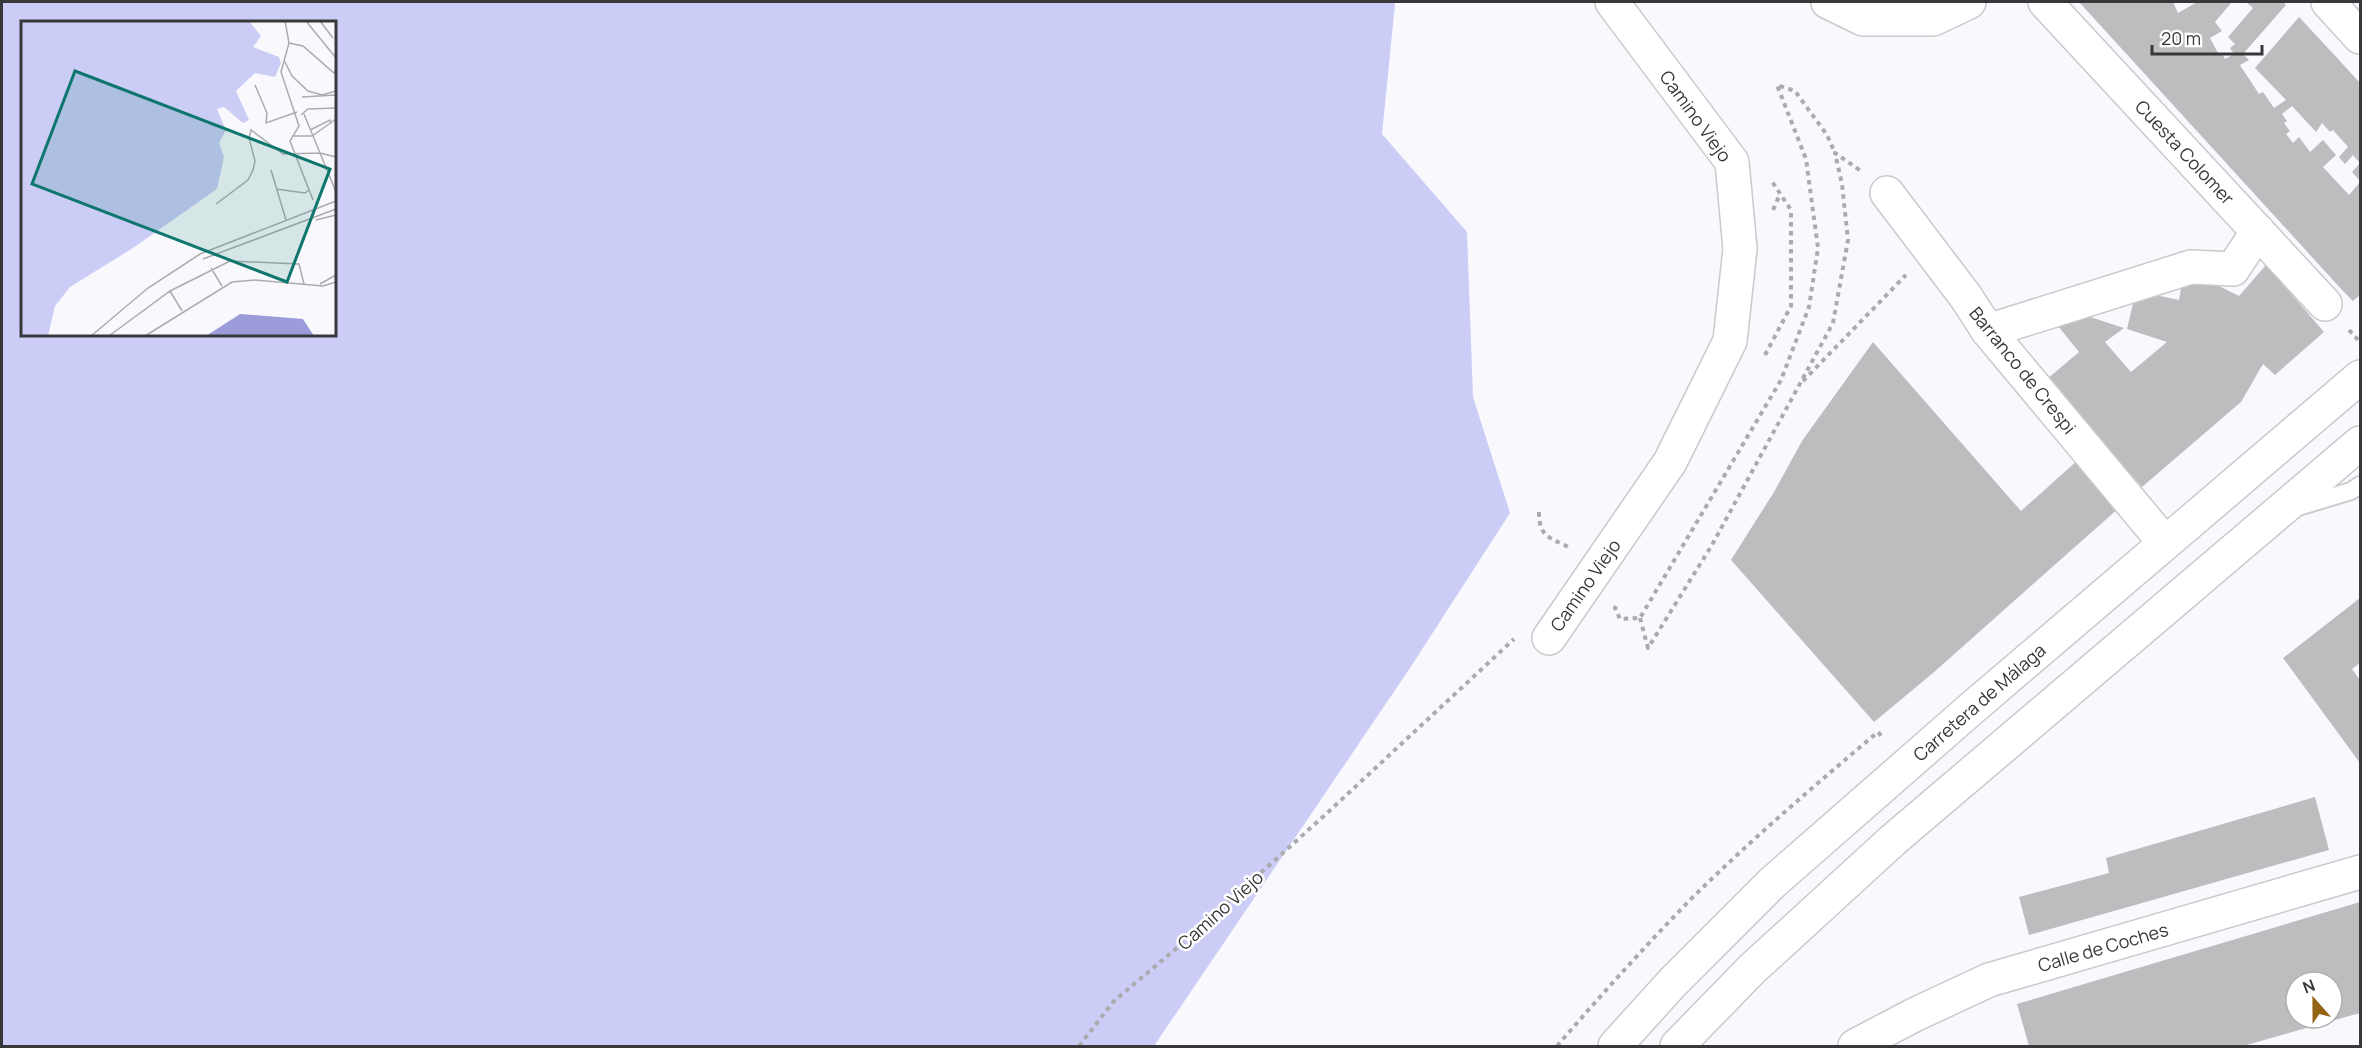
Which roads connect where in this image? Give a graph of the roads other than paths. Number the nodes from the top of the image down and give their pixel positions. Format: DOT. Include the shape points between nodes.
graph roads {
  1 [pos="1612,2"];
  2 [pos="1828,2"];
  3 [pos="1969,2"];
  4 [pos="2045,2"];
  5 [pos="2328,2"];
  6 [pos="2361,37"];
  7 [pos="1887,193"];
  8 [pos="2258,231"];
  9 [pos="2325,304"];
  10 [pos="1988,331"];
  11 [pos="2361,377"];
  12 [pos="2361,443"];
  13 [pos="2361,484"];
  14 [pos="2277,514"];
  15 [pos="2165,543"];
  16 [pos="1549,638"];
  17 [pos="2361,872"];
  18 [pos="1615,1047"];
  19 [pos="1677,1047"];
  20 [pos="1856,1047"];
  1 -- 16 [label="main road, Camino Viejo" via="1732,162 1740,249 1730,341 1670,462"];
  2 -- 3 [label="main road" via="1863,19 1933,19"];
  4 -- 8 [label="main road, Cuesta Colomer"];
  5 -- 6 [label="main road"];
  7 -- 10 [label="main road, Barranco de Crespi"];
  8 -- 9 [label="main road, Cuesta Colomer"];
  8 -- 10 [label="main road" via="2233,269 2191,267"];
  10 -- 15 [label="main road, Barranco de Crespi"];
  11 -- 15 [label="main road, Carretera de Málaga"];
  12 -- 14 [label="main road"];
  13 -- 14 [label="lane" via="2351,491"];
  14 -- 19 [label="main road" via="1893,840 1751,970"];
  15 -- 18 [label="main road, Carretera de Málaga" via="1772,883 1673,982"];
  17 -- 20 [label="main road, Calle de Coches" via="1989,980"];
}
